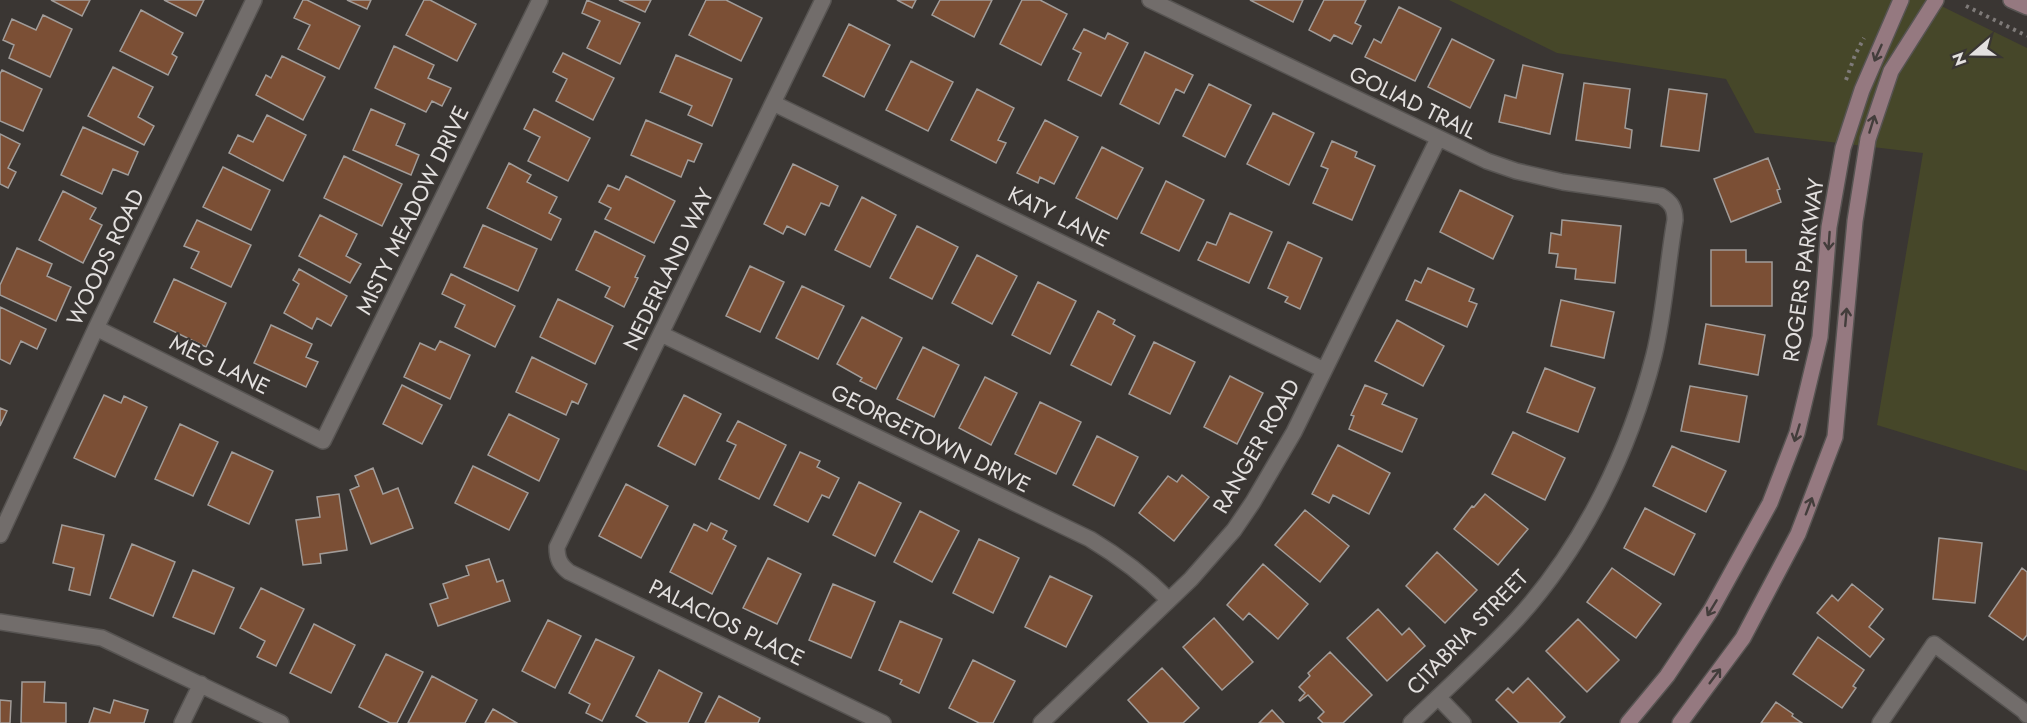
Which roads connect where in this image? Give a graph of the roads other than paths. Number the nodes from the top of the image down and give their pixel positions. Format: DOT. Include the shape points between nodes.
graph roads {
  1 [pos="254,0"];
  2 [pos="540,0"];
  3 [pos="1150,0"];
  4 [pos="1901,0"];
  5 [pos="1936,0"];
  6 [pos="2011,0"];
  7 [pos="821,1"];
  8 [pos="2027,7"];
  9 [pos="773,103"];
  10 [pos="1438,139"];
  11 [pos="1670,201"];
  12 [pos="96,328"];
  13 [pos="662,334"];
  14 [pos="1324,370"];
  15 [pos="324,441"];
  16 [pos="0,536"];
  17 [pos="557,557"];
  18 [pos="1169,600"];
  19 [pos="0,622"];
  20 [pos="201,684"];
  21 [pos="1438,697"];
  22 [pos="2027,716"];
  23 [pos="182,723"];
  24 [pos="281,723"];
  25 [pos="883,723"];
  26 [pos="1041,723"];
  27 [pos="1411,723"];
  28 [pos="1464,723"];
  29 [pos="1628,723"];
  30 [pos="1680,723"];
  31 [pos="1880,723"];
  1 -- 12 [label="street, WOODS ROAD"];
  2 -- 15 [label="street, MISTY MEADOW DRIVE"];
  3 -- 10 [label="street, GOLIAD TRAIL"];
  4 -- 29 [label="street, ROGERS PARKWAY, one-way" via="1862,90 1843,148 1829,227 1820,338 1797,433 1770,503 1711,610 1667,676"];
  30 -- 5 [label="street, ROGERS PARKWAY, one-way" via="1743,638 1798,534 1835,436 1855,221 1868,139 1891,71"];
  6 -- 8 [label="street"];
  7 -- 9 [label="street, NEDERLAND WAY"];
  9 -- 13 [label="street, NEDERLAND WAY"];
  9 -- 14 [label="street, KATY LANE"];
  10 -- 11 [label="street, GOLIAD TRAIL" via="1516,171 1563,182 1661,195"];
  10 -- 14 [label="street, RANGER ROAD"];
  11 -- 21 [label="street, CITABRIA STREET" via="1675,220 1654,354 1613,471 1578,537 1550,577 1519,617"];
  12 -- 15 [label="street, MEG LANE"];
  12 -- 16 [label="street, WOODS ROAD"];
  13 -- 17 [label="street, NEDERLAND WAY" via="557,547"];
  13 -- 18 [label="street, GEORGETOWN DRIVE" via="1090,539 1145,575"];
  14 -- 18 [label="street, RANGER ROAD" via="1253,502 1211,558"];
  17 -- 25 [label="street, PALACIOS PLACE" via="569,572"];
  18 -- 26 [label="street, RANGER ROAD"];
  19 -- 20 [label="street" via="102,638"];
  20 -- 23 [label="street"];
  20 -- 24 [label="street"];
  21 -- 27 [label="street, CITABRIA STREET"];
  21 -- 28 [label="street"];
  22 -- 31 [label="street" via="1934,644"];
}
